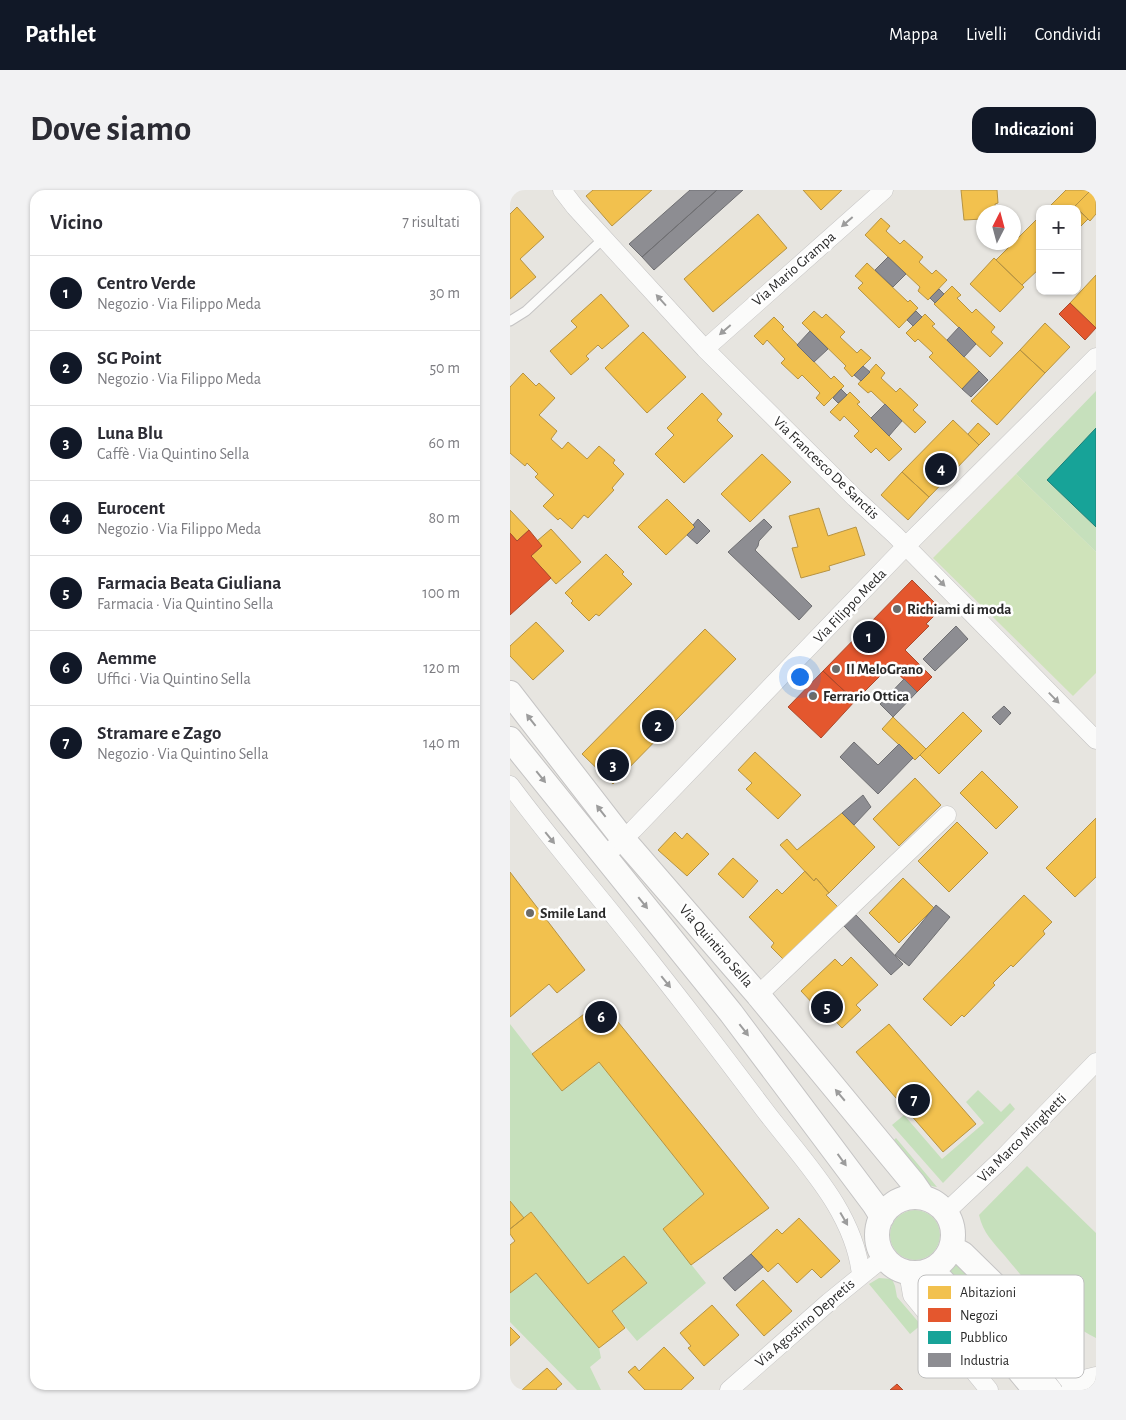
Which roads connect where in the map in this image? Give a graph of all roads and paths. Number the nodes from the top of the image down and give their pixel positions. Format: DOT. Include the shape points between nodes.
graph roads {
  1 [pos="562,190"];
  2 [pos="884,190"];
  3 [pos="604,238"];
  4 [pos="510,321"];
  5 [pos="705,349"];
  6 [pos="1096,357"];
  7 [pos="906,546"];
  8 [pos="510,694"];
  9 [pos="510,739"];
  10 [pos="1096,740"];
  11 [pos="510,785"];
  12 [pos="947,815"];
  13 [pos="623,839"];
  14 [pos="605,856"];
  15 [pos="758,995"];
  16 [pos="1096,1062"];
  17 [pos="923,1197"];
  18 [pos="946,1212"];
  19 [pos="882,1217"];
  20 [pos="952,1248"];
  21 [pos="883,1258"];
  22 [pos="933,1271"];
  23 [pos="908,1272"];
  24 [pos="861,1275"];
  25 [pos="937,1275"];
  26 [pos="984,1275"];
  27 [pos="918,1302"];
  28 [pos="979,1378"];
  29 [pos="1024,1378"];
  30 [pos="1043,1378"];
  31 [pos="729,1390"];
  32 [pos="989,1390"];
  33 [pos="1034,1390"];
  34 [pos="1053,1390"];
  1 -- 3 [label="street, Via Francesco De Sanctis"];
  2 -- 5 [label="street, Via Mario Grampa, one-way"];
  3 -- 4 [label="lane" via="526,311"];
  5 -- 3 [label="street, Via Francesco De Sanctis, one-way"];
  5 -- 7 [label="street, Via Francesco De Sanctis"];
  6 -- 7 [label="street, Via Filippo Meda"];
  7 -- 10 [label="street, Via Francesco De Sanctis, one-way"];
  7 -- 13 [label="street, Via Filippo Meda"];
  13 -- 8 [label="street, Via Quintino Sella, one-way"];
  9 -- 14 [label="street, Via Quintino Sella, one-way"];
  11 -- 24 [label="street, one-way" via="817,1178 847,1224 859,1257"];
  12 -- 15 [label="street"];
  13 -- 14 [label="street, Via Filippo Meda"];
  13 -- 15 [label="street, Via Quintino Sella"];
  14 -- 19 [label="street, Via Quintino Sella, one-way" via="763,1054"];
  17 -- 15 [label="street, Via Quintino Sella, one-way"];
  16 -- 18 [label="street, Via Marco Minghetti"];
  17 -- 18 [label="street, Via Quintino Sella" via="934,1201"];
  17 -- 19 [label="street" via="899,1200"];
  18 -- 20 [label="street" via="952,1224"];
  19 -- 21 [label="street" via="877,1236"];
  20 -- 22 [label="street" via="948,1257"];
  20 -- 26 [label="street"];
  21 -- 23 [label="street"];
  21 -- 24 [label="street, Via Agostino Depretis"];
  22 -- 23 [label="street"];
  22 -- 25 [label="street"];
  23 -- 27 [label="street" via="912,1295"];
  24 -- 31 [label="street, Via Agostino Depretis"];
  28 -- 32 [label="street"];
  29 -- 33 [label="street"];
  30 -- 34 [label="street"];
}
